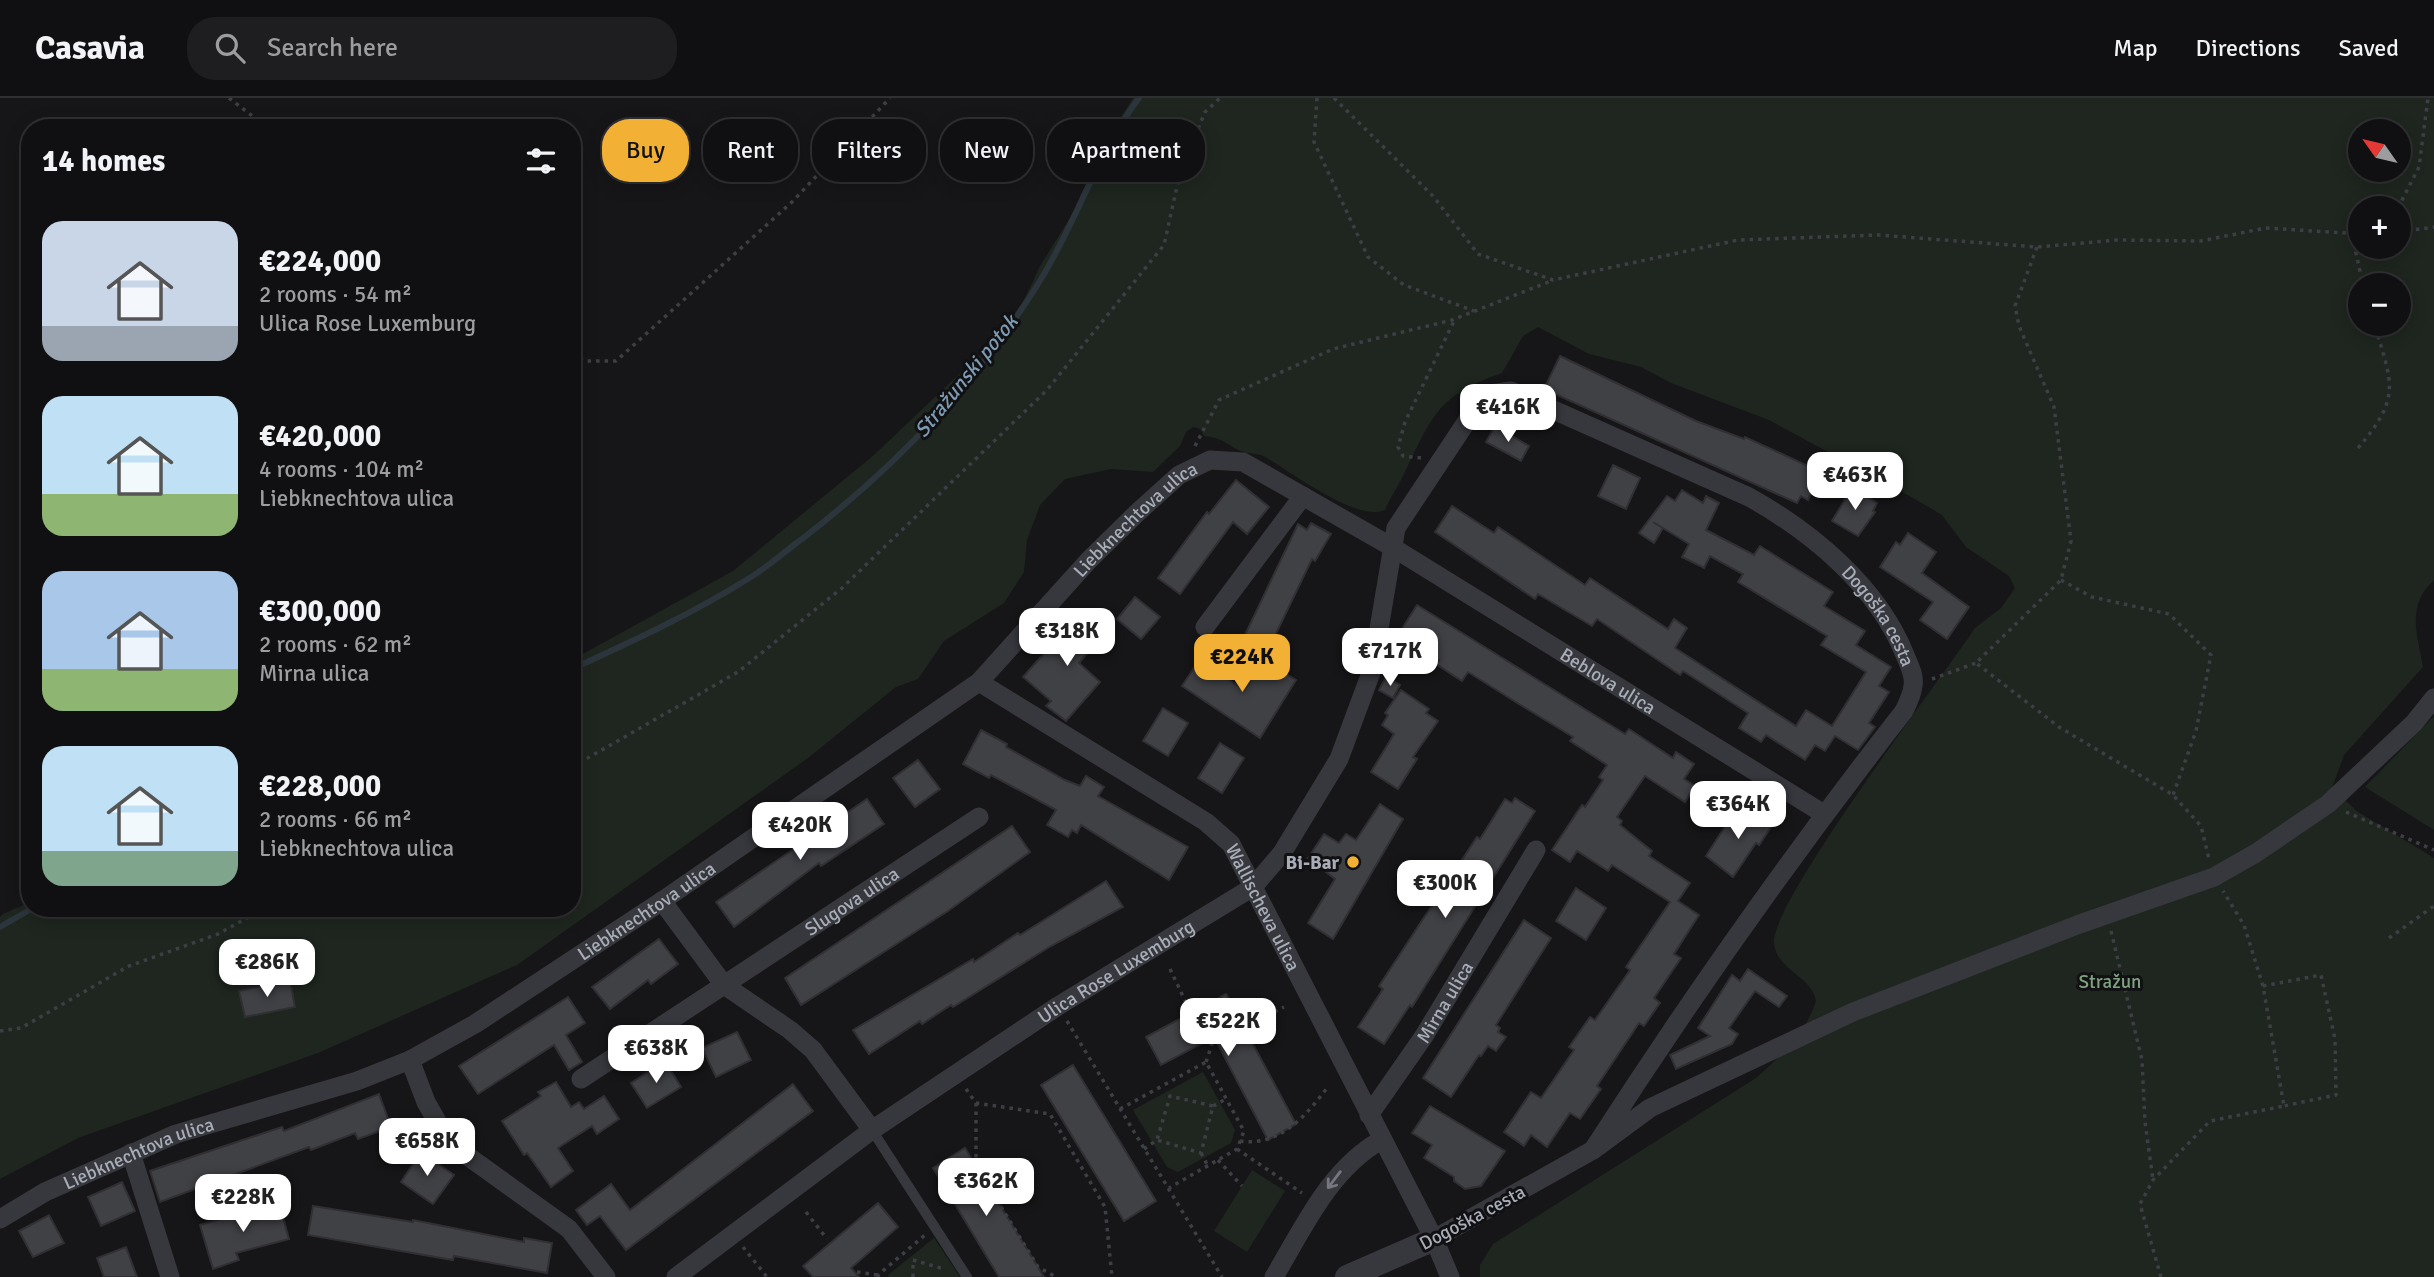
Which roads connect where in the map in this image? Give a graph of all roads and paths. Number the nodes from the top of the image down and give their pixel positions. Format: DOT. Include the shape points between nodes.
graph roads {
  1 [pos="229,98"];
  2 [pos="890,98"];
  3 [pos="1220,98"];
  4 [pos="1317,98"];
  5 [pos="1334,98"];
  6 [pos="2428,98"];
  7 [pos="256,119"];
  8 [pos="2404,196"];
  9 [pos="2434,228"];
  10 [pos="2411,231"];
  11 [pos="2348,235"];
  12 [pos="2037,247"];
  13 [pos="1553,280"];
  14 [pos="1474,311"];
  15 [pos="1455,319"];
  16 [pos="2378,336"];
  17 [pos="581,360"];
  18 [pos="2358,448"];
  19 [pos="1446,455"];
  20 [pos="1179,475"];
  21 [pos="1303,496"];
  22 [pos="1392,547"];
  23 [pos="2060,580"];
  24 [pos="1205,627"];
  25 [pos="1976,663"];
  26 [pos="979,682"];
  27 [pos="1913,686"];
  28 [pos="2434,698"];
  29 [pos="581,762"];
  30 [pos="2173,795"];
  31 [pos="2328,804"];
  32 [pos="1824,814"];
  33 [pos="979,817"];
  34 [pos="1536,850"];
  35 [pos="2434,850"];
  36 [pos="2214,877"];
  37 [pos="1253,887"];
  38 [pos="662,901"];
  39 [pos="2434,906"];
  40 [pos="2106,915"];
  41 [pos="249,917"];
  42 [pos="2389,938"];
  43 [pos="1170,969"];
  44 [pos="724,985"];
  45 [pos="2263,986"];
  46 [pos="1058,1006"];
  47 [pos="1284,1007"];
  48 [pos="1190,1011"];
  49 [pos="1244,1027"];
  50 [pos="0,1031"];
  51 [pos="1212,1044"];
  52 [pos="410,1060"];
  53 [pos="1206,1062"];
  54 [pos="956,1074"];
  55 [pos="581,1079"];
  56 [pos="1165,1085"];
  57 [pos="1327,1088"];
  58 [pos="1170,1096"];
  59 [pos="1226,1099"];
  60 [pos="975,1103"];
  61 [pos="1213,1106"];
  62 [pos="2284,1106"];
  63 [pos="1120,1109"];
  64 [pos="1369,1115"];
  65 [pos="872,1130"];
  66 [pos="1157,1140"];
  67 [pos="1381,1140"];
  68 [pos="1240,1141"];
  69 [pos="1144,1149"];
  70 [pos="1237,1149"];
  71 [pos="1593,1150"];
  72 [pos="131,1153"];
  73 [pos="1201,1153"];
  74 [pos="1218,1160"];
  75 [pos="1208,1166"];
  76 [pos="2152,1180"];
  77 [pos="1242,1186"];
  78 [pos="1168,1189"];
  79 [pos="1307,1196"];
  80 [pos="806,1212"];
  81 [pos="0,1219"];
  82 [pos="935,1226"];
  83 [pos="733,1235"];
  84 [pos="827,1239"];
  85 [pos="1434,1239"];
  86 [pos="906,1251"];
  87 [pos="913,1259"];
  88 [pos="951,1271"];
  89 [pos="857,1272"];
  90 [pos="879,1276"];
  91 [pos="170,1277"];
  92 [pos="606,1277"];
  93 [pos="676,1277"];
  94 [pos="767,1277"];
  95 [pos="913,1277"];
  96 [pos="967,1277"];
  97 [pos="1056,1277"];
  98 [pos="1112,1277"];
  99 [pos="1222,1277"];
  100 [pos="1274,1277"];
  101 [pos="1348,1277"];
  102 [pos="1450,1277"];
  103 [pos="2161,1277"];
  1 -- 7 [label="path"];
  2 -- 17 [label="path" via="792,202 616,361"];
  3 -- 29 [label="path" via="1205,112 1180,173 1164,246 1047,390 842,588 738,672"];
  4 -- 14 [label="path" via="1314,142 1368,257 1404,285"];
  5 -- 13 [label="path" via="1433,196 1478,254"];
  6 -- 8 [label="path" via="2419,167"];
  9 -- 10 [label="path"];
  11 -- 12 [label="path" via="2266,228 2201,241 2117,240"];
  12 -- 13 [label="path" via="1878,235 1738,240"];
  12 -- 23 [label="path" via="2015,306 2054,407 2071,541"];
  13 -- 14 [label="path"];
  14 -- 15 [label="path"];
  15 -- 19 [label="path" via="1405,422 1398,447 1403,456 1413,459"];
  15 -- 20 [label="path" via="1333,349 1219,400"];
  16 -- 18 [label="path" via="2386,361 2388,408"];
  19 -- 22 [label="street, Dogoška cesta" via="1396,528"];
  19 -- 27 [label="street, Dogoška cesta" via="1490,394 1511,391 1749,497 1821,547 1868,595 1900,642"];
  20 -- 21 [label="street, Liebknechtova ulica" via="1224,459 1243,462"];
  20 -- 26 [label="street, Liebknechtova ulica" via="1089,560"];
  21 -- 22 [label="street, Liebknechtova ulica"];
  21 -- 24 [label="street"];
  22 -- 32 [label="street, Beblova ulica"];
  22 -- 37 [label="street, Ulica Rose Luxemburg" via="1372,670 1357,717 1339,759 1289,842"];
  23 -- 25 [label="path"];
  23 -- 30 [label="path" via="2092,597 2169,614 2211,655 2196,731"];
  25 -- 27 [label="path"];
  25 -- 30 [label="path" via="2059,727"];
  26 -- 37 [label="street, Wallischeva ulica" via="1206,822 1231,844"];
  26 -- 38 [label="street, Liebknechtova ulica"];
  27 -- 32 [label="street, Dogoška cesta" via="1904,711"];
  28 -- 31 [label="street, Dogoška cesta" via="2414,723"];
  30 -- 36 [label="path" via="2201,826"];
  31 -- 35 [label="path"];
  31 -- 36 [label="street, Dogoška cesta"];
  32 -- 71 [label="street, Dogoška cesta" via="1705,978"];
  33 -- 44 [label="street, Slugova ulica"];
  34 -- 64 [label="street, Mirna ulica" via="1424,1036"];
  36 -- 40 [label="street, Dogoška cesta"];
  36 -- 45 [label="path" via="2244,925"];
  37 -- 46 [label="street, Ulica Rose Luxemburg"];
  37 -- 64 [label="street, Wallischeva ulica"];
  38 -- 44 [label="street"];
  38 -- 52 [label="street, Liebknechtova ulica" via="475,1024"];
  39 -- 42 [label="path"];
  40 -- 71 [label="street, Dogoška cesta" via="1853,1012 1650,1108"];
  40 -- 76 [label="path" via="2142,1060"];
  41 -- 50 [label="path" via="218,934 130,967 21,1028"];
  43 -- 48 [label="path"];
  44 -- 55 [label="street, Slugova ulica"];
  44 -- 65 [label="street" via="813,1050"];
  45 -- 62 [label="path"];
  45 -- 62 [label="path" via="2321,975 2334,1039 2336,1096"];
  46 -- 54 [label="street, Ulica Rose Luxemburg"];
  46 -- 63 [label="path"];
  47 -- 49 [label="path"];
  51 -- 53 [label="path"];
  52 -- 72 [label="street, Liebknechtova ulica"];
  52 -- 92 [label="street" via="444,1135 569,1229"];
  53 -- 56 [label="path"];
  53 -- 59 [label="path"];
  54 -- 60 [label="path"];
  54 -- 65 [label="street, Ulica Rose Luxemburg"];
  56 -- 58 [label="path"];
  56 -- 63 [label="path"];
  57 -- 68 [label="path" via="1296,1125 1268,1139"];
  58 -- 61 [label="path"];
  58 -- 66 [label="path"];
  59 -- 61 [label="path"];
  59 -- 68 [label="path" via="1244,1131"];
  60 -- 97 [label="path" via="976,1166 1038,1267"];
  60 -- 98 [label="path" via="1050,1114 1105,1207"];
  61 -- 73 [label="path"];
  62 -- 76 [label="path" via="2210,1121"];
  63 -- 69 [label="path"];
  64 -- 67 [label="street, Wallischeva ulica"];
  65 -- 82 [label="lane"];
  65 -- 83 [label="street, Ulica Rose Luxemburg"];
  66 -- 69 [label="path"];
  66 -- 73 [label="path"];
  67 -- 85 [label="street, Wallischeva ulica"];
  67 -- 100 [label="street, one-way" via="1346,1165 1329,1186"];
  68 -- 70 [label="path"];
  69 -- 78 [label="path"];
  70 -- 74 [label="path"];
  70 -- 79 [label="path"];
  71 -- 85 [label="street, Dogoška cesta"];
  72 -- 81 [label="street, Liebknechtova ulica" via="45,1192"];
  72 -- 91 [label="street"];
  73 -- 75 [label="path"];
  74 -- 75 [label="path"];
  74 -- 77 [label="path"];
  75 -- 78 [label="path"];
  76 -- 103 [label="path" via="2140,1204"];
  78 -- 99 [label="path"];
  80 -- 84 [label="path"];
  82 -- 86 [label="path"];
  82 -- 96 [label="lane"];
  83 -- 93 [label="street, Ulica Rose Luxemburg"];
  83 -- 94 [label="path"];
  85 -- 101 [label="street, Dogoška cesta"];
  85 -- 102 [label="street, Wallischeva ulica"];
  86 -- 87 [label="path"];
  86 -- 90 [label="path"];
  87 -- 88 [label="path"];
  87 -- 95 [label="path"];
  89 -- 90 [label="path"];
}
